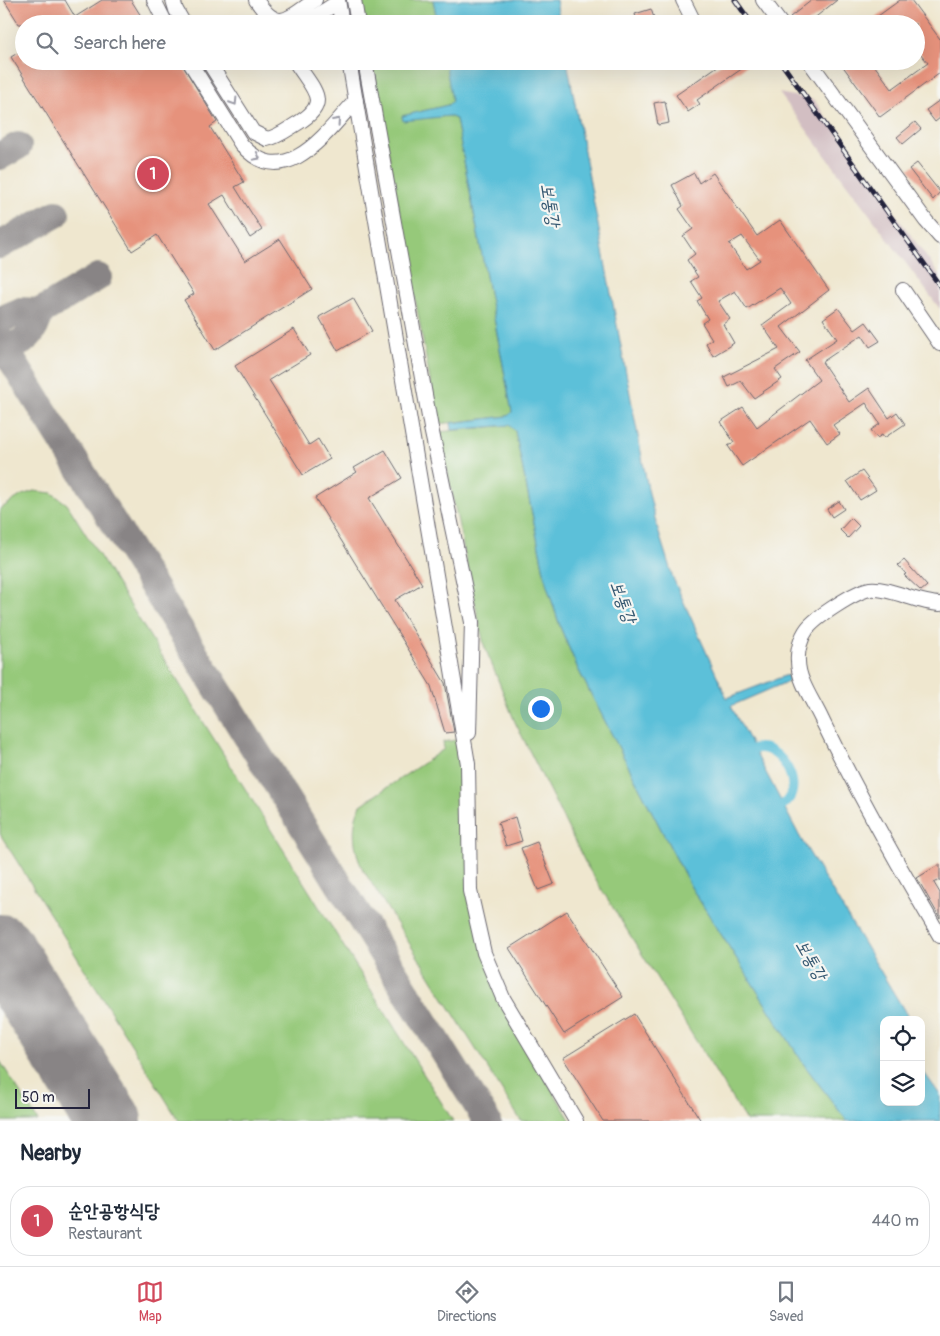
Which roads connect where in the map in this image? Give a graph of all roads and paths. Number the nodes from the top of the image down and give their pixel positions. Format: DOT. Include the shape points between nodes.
graph roads {
  1 [pos="154,0"];
  2 [pos="173,0"];
  3 [pos="256,0"];
  4 [pos="316,0"];
  5 [pos="354,0"];
  6 [pos="683,0"];
  7 [pos="763,0"];
  8 [pos="338,1"];
  9 [pos="162,15"];
  10 [pos="179,15"];
  11 [pos="267,15"];
  12 [pos="291,15"];
  13 [pos="317,15"];
  14 [pos="340,15"];
  15 [pos="356,15"];
  16 [pos="690,15"];
  17 [pos="774,15"];
  18 [pos="195,70"];
  19 [pos="214,70"];
  20 [pos="300,70"];
  21 [pos="351,70"];
  22 [pos="367,70"];
  23 [pos="815,70"];
  24 [pos="356,100"];
  25 [pos="940,237"];
  26 [pos="903,290"];
  27 [pos="940,344"];
  28 [pos="940,604"];
  29 [pos="468,764"];
  30 [pos="940,936"];
  31 [pos="576,1121"];
  1 -- 9 [label="street"];
  2 -- 10 [label="street"];
  3 -- 11 [label="street"];
  4 -- 12 [label="street"];
  5 -- 15 [label="street"];
  6 -- 16 [label="street"];
  7 -- 17 [label="street"];
  8 -- 13 [label="street"];
  8 -- 14 [label="street"];
  18 -- 24 [label="street, one-way" via="241,144 260,161 282,162 296,158 318,142"];
  19 -- 20 [label="street, one-way" via="253,132 267,139 311,115 317,107 317,97"];
  21 -- 24 [label="street"];
  22 -- 29 [label="street" via="431,428 472,622"];
  23 -- 25 [label="street"];
  24 -- 29 [label="street"];
  26 -- 27 [label="street"];
  28 -- 30 [label="street" via="917,602 879,589 860,592 807,629 798,662 802,679 837,750"];
  29 -- 31 [label="street" via="470,890 484,953 503,998"];
}
